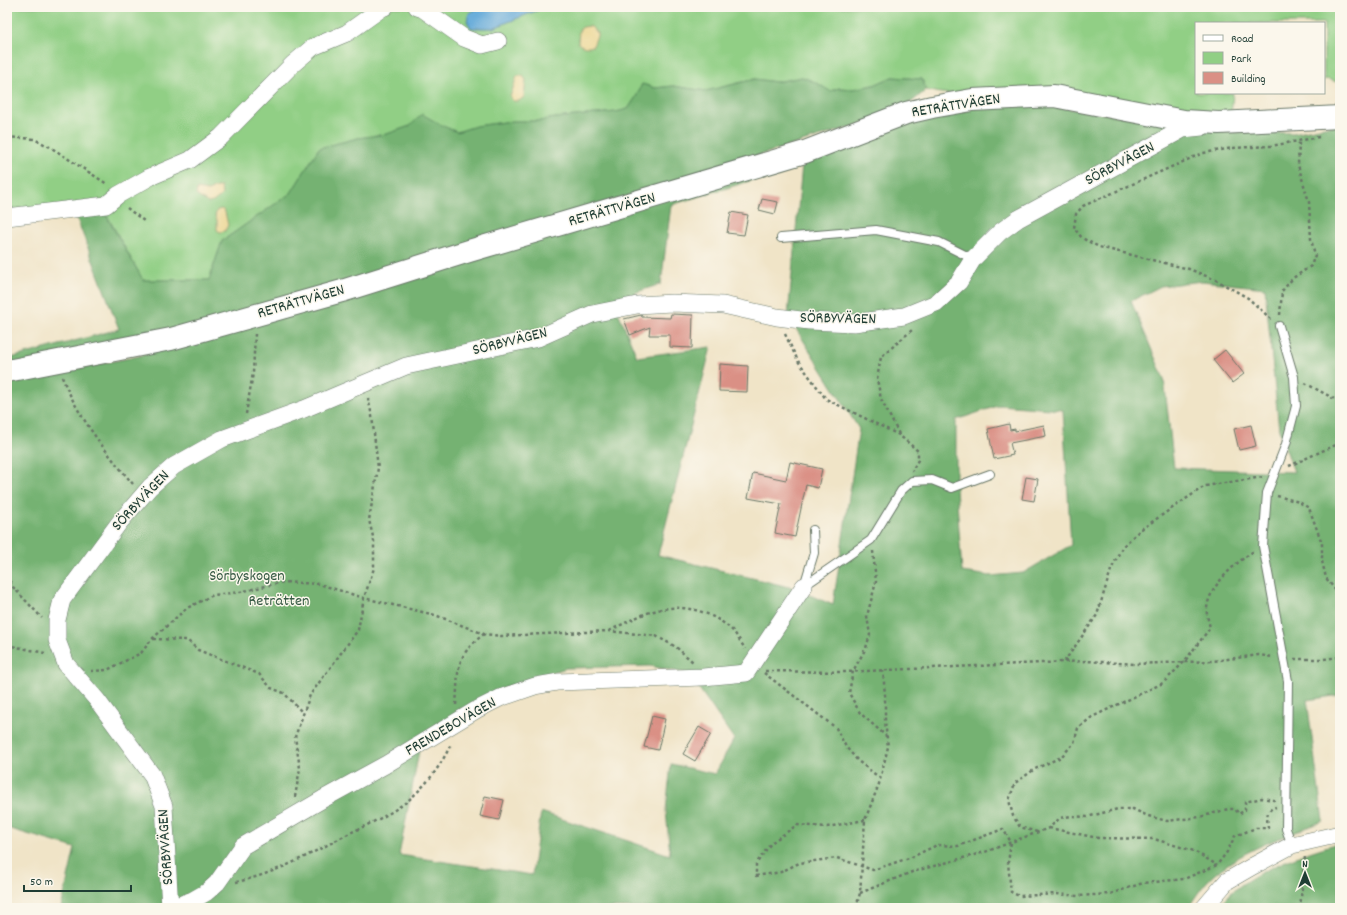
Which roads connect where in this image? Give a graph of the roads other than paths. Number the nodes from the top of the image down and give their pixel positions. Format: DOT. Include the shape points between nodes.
graph roads {
  1 [pos="385,7"];
  2 [pos="417,7"];
  3 [pos="498,41"];
  4 [pos="1340,117"];
  5 [pos="1219,123"];
  6 [pos="7,217"];
  7 [pos="781,238"];
  8 [pos="973,259"];
  9 [pos="1279,326"];
  10 [pos="7,371"];
  11 [pos="990,474"];
  12 [pos="813,530"];
  13 [pos="804,586"];
  14 [pos="1340,834"];
  15 [pos="1300,844"];
  16 [pos="171,908"];
  17 [pos="1204,908"];
  1 -- 6 [label="street" via="347,34 313,47 221,137 190,160 150,177 106,205"];
  2 -- 3 [label="street" via="464,38 482,45"];
  4 -- 5 [label="street, SÖRBYVÄGEN"];
  5 -- 8 [label="street, SÖRBYVÄGEN" via="1184,130 1040,206 1000,232"];
  5 -- 10 [label="street, RETRÄTTVÄGEN" via="1158,118 1054,96 972,100 932,107 906,113 805,152 256,315 171,339"];
  7 -- 8 [label="lane" via="876,230 939,242"];
  8 -- 16 [label="street, SÖRBYVÄGEN" via="959,282 936,303 904,316 854,323 809,321 723,305 672,303 637,305 592,314 538,338 406,366 304,409 222,439 174,466 142,496 95,555 62,600 57,620 57,640 66,664 97,700 152,775 164,806"];
  9 -- 15 [label="lane" via="1294,376 1296,406 1286,444 1267,494 1263,546 1288,681 1286,829"];
  11 -- 13 [label="lane" via="952,488 932,480 912,481 901,491 871,540"];
  12 -- 13 [label="lane" via="814,553"];
  13 -- 16 [label="street, FRENDEBOVÄGEN" via="746,673 558,682 500,698 243,846 217,883 193,900"];
  14 -- 15 [label="street"];
  15 -- 17 [label="street" via="1227,881"];
}
